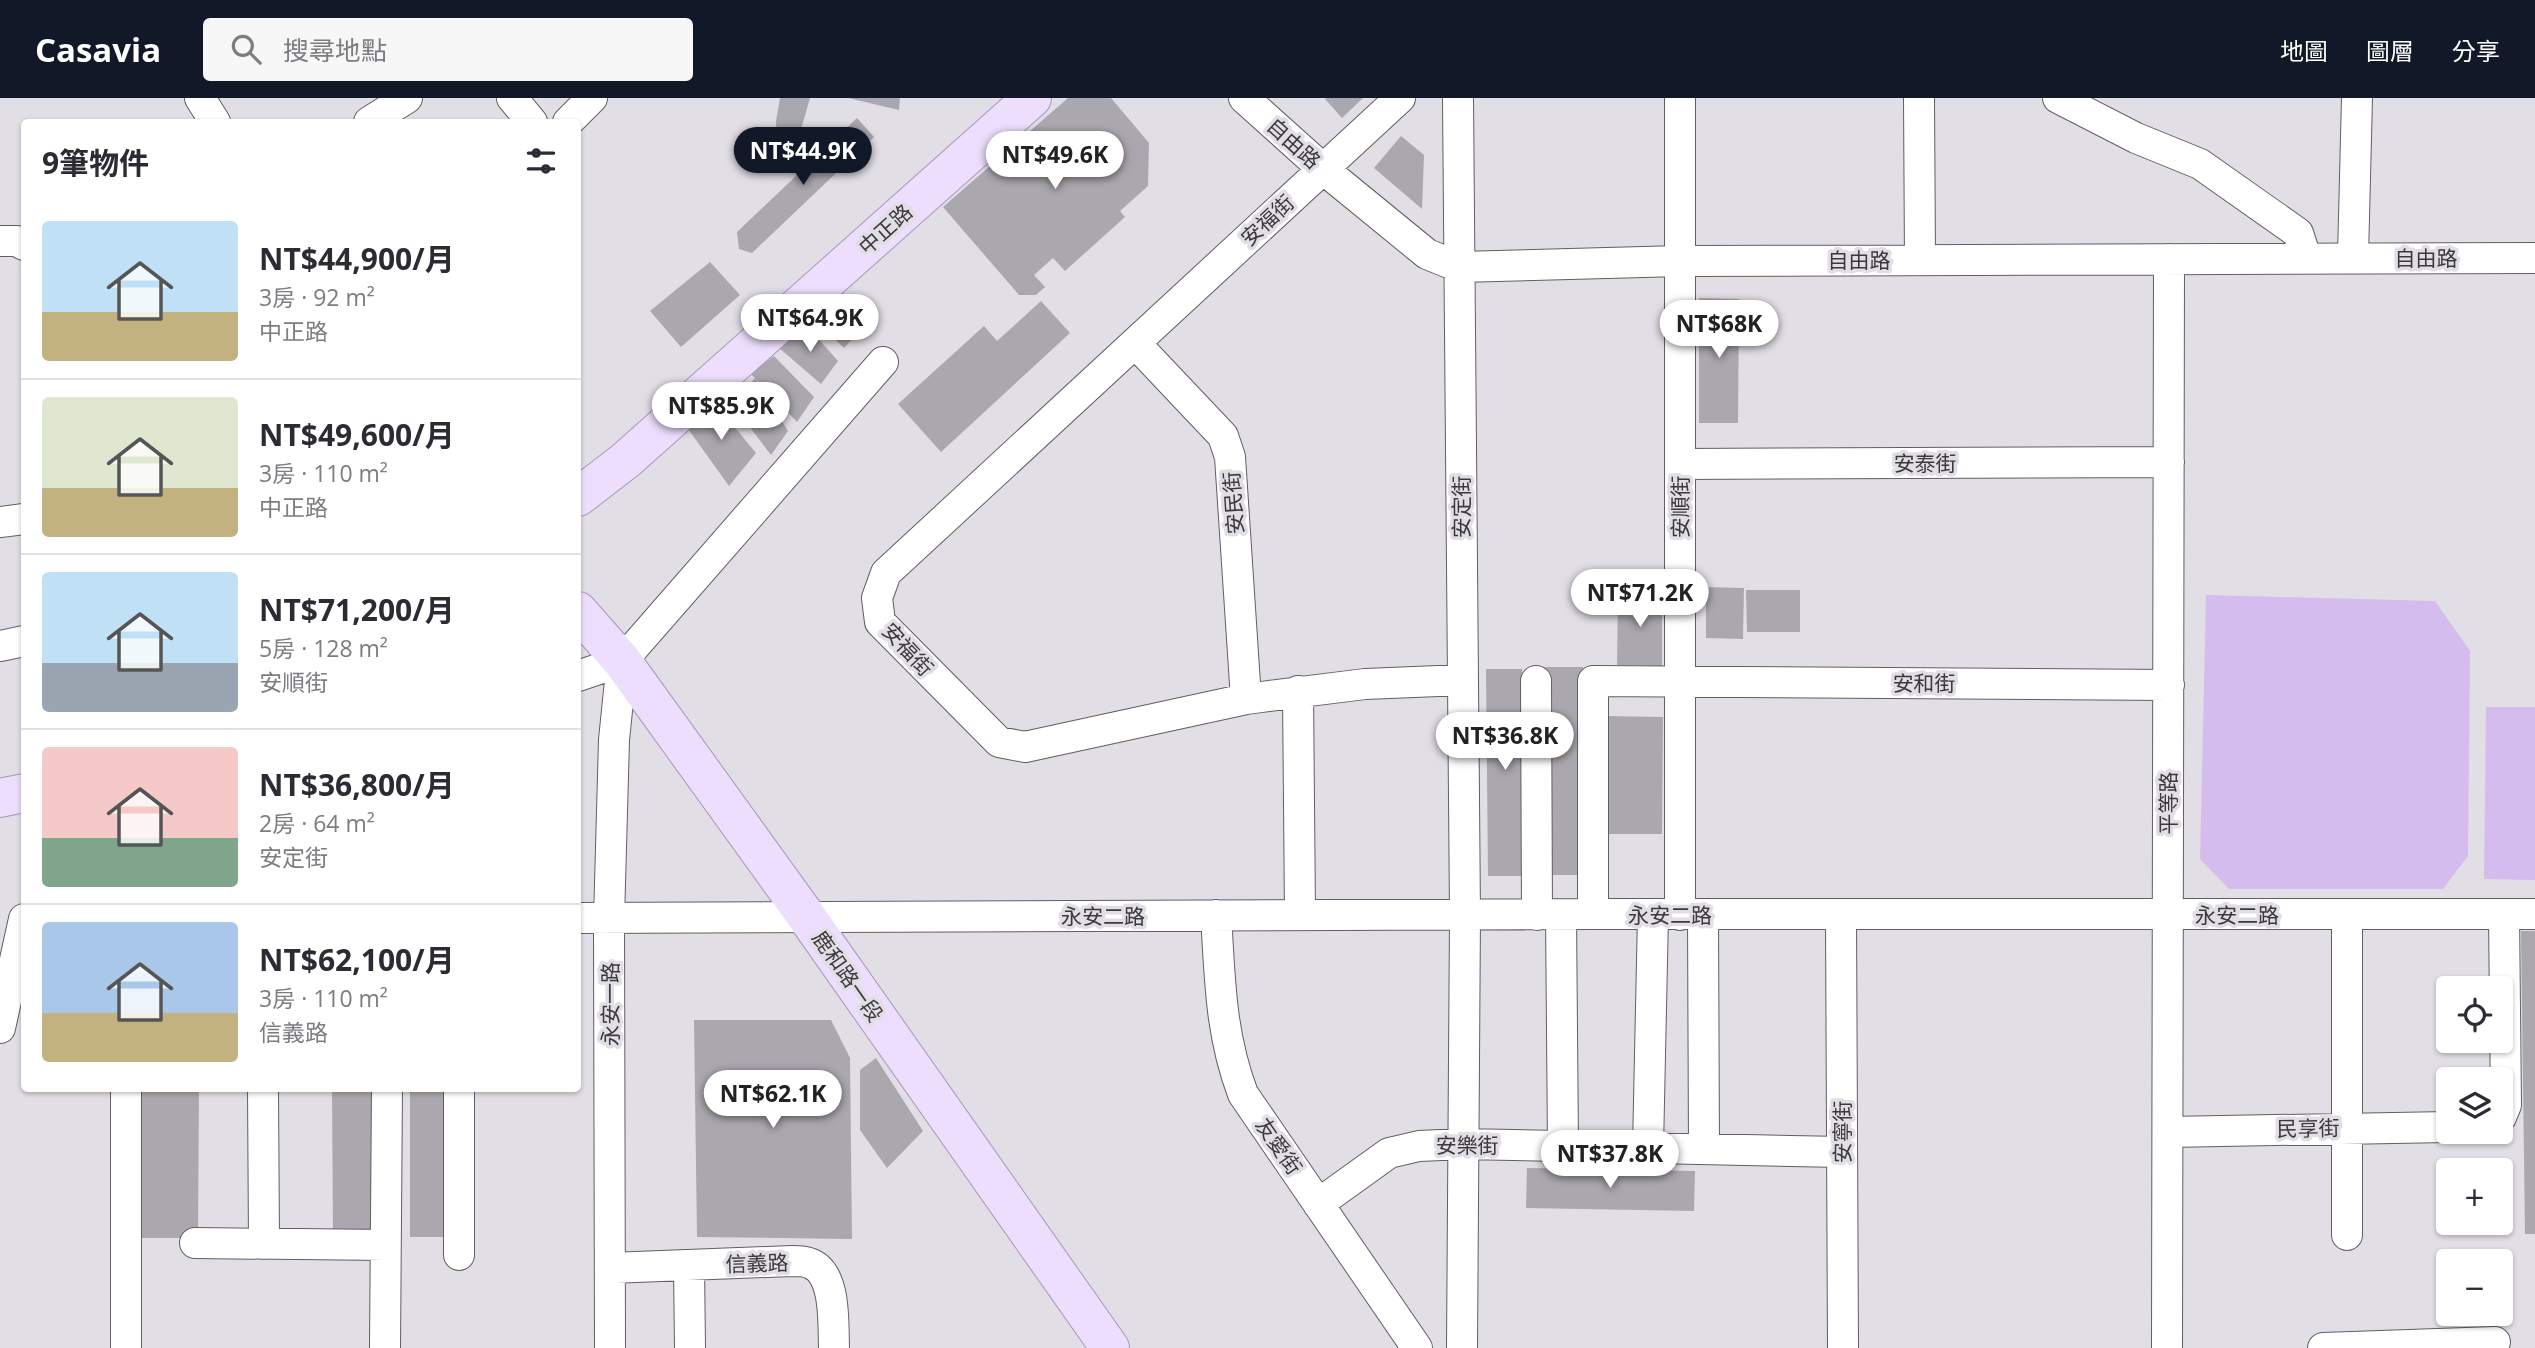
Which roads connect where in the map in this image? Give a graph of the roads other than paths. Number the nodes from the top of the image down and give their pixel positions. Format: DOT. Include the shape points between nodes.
graph roads {
  1 [pos="200,98"];
  2 [pos="407,98"];
  3 [pos="512,98"];
  4 [pos="592,98"];
  5 [pos="1032,98"];
  6 [pos="1244,98"];
  7 [pos="1399,98"];
  8 [pos="1458,98"];
  9 [pos="1680,98"];
  10 [pos="1919,98"];
  11 [pos="2058,98"];
  12 [pos="2357,98"];
  13 [pos="213,119"];
  14 [pos="374,119"];
  15 [pos="530,119"];
  16 [pos="571,119"];
  17 [pos="1323,169"];
  18 [pos="0,241"];
  19 [pos="21,243"];
  20 [pos="2353,257"];
  21 [pos="2306,258"];
  22 [pos="2535,258"];
  23 [pos="2169,259"];
  24 [pos="1920,260"];
  25 [pos="1680,261"];
  26 [pos="1459,267"];
  27 [pos="1135,343"];
  28 [pos="883,362"];
  29 [pos="2169,462"];
  30 [pos="1680,464"];
  31 [pos="581,495"];
  32 [pos="21,519"];
  33 [pos="0,522"];
  34 [pos="581,614"];
  35 [pos="21,642"];
  36 [pos="0,646"];
  37 [pos="622,661"];
  38 [pos="581,675"];
  39 [pos="1463,680"];
  40 [pos="1536,681"];
  41 [pos="1680,682"];
  42 [pos="2169,685"];
  43 [pos="1298,691"];
  44 [pos="1246,699"];
  45 [pos="21,794"];
  46 [pos="0,798"];
  47 [pos="1593,914"];
  48 [pos="2347,914"];
  49 [pos="2504,914"];
  50 [pos="2535,914"];
  51 [pos="1216,915"];
  52 [pos="1300,915"];
  53 [pos="1465,915"];
  54 [pos="1549,915"];
  55 [pos="1679,915"];
  56 [pos="1841,915"];
  57 [pos="2168,915"];
  58 [pos="806,916"];
  59 [pos="581,918"];
  60 [pos="609,919"];
  61 [pos="21,932"];
  62 [pos="21,1019"];
  63 [pos="0,1025"];
  64 [pos="2506,1067"];
  65 [pos="126,1092"];
  66 [pos="262,1092"];
  67 [pos="387,1092"];
  68 [pos="459,1092"];
  69 [pos="2347,1127"];
  70 [pos="2436,1127"];
  71 [pos="2168,1132"];
  72 [pos="1463,1144"];
  73 [pos="1563,1146"];
  74 [pos="1648,1148"];
  75 [pos="1704,1149"];
  76 [pos="1842,1152"];
  77 [pos="1318,1203"];
  78 [pos="2347,1235"];
  79 [pos="195,1243"];
  80 [pos="264,1244"];
  81 [pos="385,1245"];
  82 [pos="459,1255"];
  83 [pos="689,1265"];
  84 [pos="610,1268"];
  85 [pos="2495,1342"];
  86 [pos="126,1348"];
  87 [pos="385,1348"];
  88 [pos="610,1348"];
  89 [pos="690,1348"];
  90 [pos="834,1348"];
  91 [pos="1110,1348"];
  92 [pos="1417,1348"];
  93 [pos="1462,1348"];
  94 [pos="1843,1348"];
  95 [pos="2167,1348"];
  96 [pos="2323,1348"];
  97 [pos="2359,1348"];
  1 -- 13 [label="street"];
  2 -- 14 [label="street"];
  3 -- 15 [label="street"];
  4 -- 16 [label="street"];
  5 -- 31 [label="main road, 中正路" via="626,460"];
  6 -- 17 [label="street, 自由路"];
  7 -- 17 [label="street, 安福街"];
  8 -- 26 [label="street, 安定街"];
  9 -- 25 [label="street, 安順街"];
  10 -- 24 [label="street"];
  11 -- 21 [label="street" via="2200,164 2298,233"];
  12 -- 20 [label="street"];
  17 -- 26 [label="street, 自由路" via="1427,254"];
  17 -- 27 [label="street, 安福街"];
  18 -- 19 [label="street"];
  20 -- 21 [label="street, 自由路"];
  20 -- 22 [label="street, 自由路"];
  21 -- 23 [label="street, 自由路"];
  23 -- 24 [label="street, 自由路"];
  23 -- 29 [label="street, 平等路"];
  24 -- 25 [label="street, 自由路"];
  25 -- 26 [label="street, 自由路"];
  25 -- 30 [label="street, 安順街"];
  26 -- 39 [label="street, 安定街"];
  27 -- 44 [label="street, 安民街" via="1223,436 1230,457"];
  27 -- 44 [label="street, 安福街" via="886,573 877,598 880,622 999,742 1026,747"];
  28 -- 37 [label="street"];
  29 -- 30 [label="street, 安泰街"];
  29 -- 42 [label="street, 平等路"];
  30 -- 41 [label="street, 安順街"];
  32 -- 33 [label="street"];
  34 -- 37 [label="main road, 鹿和路一段"];
  35 -- 36 [label="street"];
  37 -- 38 [label="street"];
  37 -- 58 [label="main road, 鹿和路一段"];
  37 -- 60 [label="street, 永安一路" via="614,740"];
  39 -- 43 [label="street, 安福街"];
  39 -- 53 [label="street, 安定街"];
  40 -- 54 [label="street"];
  41 -- 42 [label="street, 安和街"];
  41 -- 47 [label="street, 安和街" via="1593,681"];
  41 -- 55 [label="street, 安順街"];
  42 -- 57 [label="street, 平等路"];
  43 -- 44 [label="street, 安福街"];
  43 -- 52 [label="street"];
  45 -- 46 [label="main road"];
  47 -- 54 [label="street, 永安二路"];
  47 -- 55 [label="street, 永安二路"];
  48 -- 49 [label="street, 永安二路"];
  48 -- 57 [label="street, 永安二路"];
  48 -- 69 [label="street"];
  49 -- 50 [label="street, 永安二路"];
  49 -- 64 [label="street"];
  51 -- 52 [label="street, 永安二路"];
  51 -- 58 [label="street, 永安二路"];
  51 -- 77 [label="street, 友愛街" via="1222,1018 1231,1062 1243,1094"];
  52 -- 53 [label="street, 永安二路"];
  53 -- 54 [label="street, 永安二路"];
  53 -- 72 [label="street, 安定街"];
  54 -- 73 [label="street"];
  55 -- 56 [label="street, 永安二路"];
  55 -- 74 [label="street"];
  55 -- 75 [label="street"];
  56 -- 57 [label="street, 永安二路"];
  56 -- 76 [label="street, 安寧街"];
  57 -- 71 [label="street, 平等路"];
  58 -- 60 [label="street, 永安二路"];
  58 -- 91 [label="main road, 鹿和路一段"];
  59 -- 60 [label="street, 永安二路"];
  60 -- 84 [label="street, 永安一路"];
  61 -- 63 [label="street"];
  62 -- 63 [label="street"];
  65 -- 86 [label="street"];
  66 -- 80 [label="street"];
  67 -- 81 [label="street"];
  68 -- 82 [label="street"];
  69 -- 70 [label="street, 民享街"];
  69 -- 71 [label="street, 民享街"];
  69 -- 78 [label="street"];
  71 -- 95 [label="street, 平等路"];
  72 -- 73 [label="street, 安樂街"];
  72 -- 77 [label="street, 安樂街" via="1388,1153"];
  72 -- 93 [label="street, 安定街"];
  73 -- 74 [label="street, 安樂街"];
  74 -- 75 [label="street, 安樂街"];
  75 -- 76 [label="street, 安樂街"];
  76 -- 94 [label="street, 安寧街"];
  77 -- 92 [label="street, 友愛街"];
  79 -- 80 [label="street"];
  80 -- 81 [label="street"];
  81 -- 87 [label="street"];
  83 -- 84 [label="street, 信義路"];
  83 -- 89 [label="street"];
  83 -- 90 [label="street, 信義路" via="811,1263 824,1276 833,1300"];
  84 -- 88 [label="street, 永安一路"];
  85 -- 97 [label="street"];
  96 -- 97 [label="street"];
}
